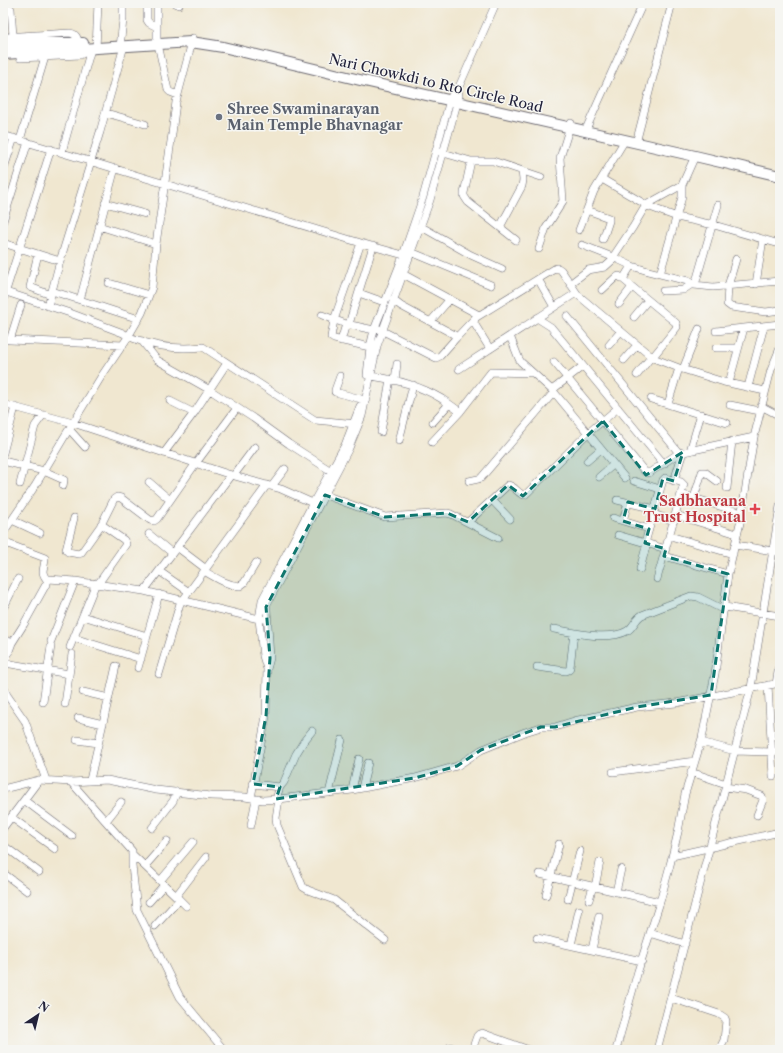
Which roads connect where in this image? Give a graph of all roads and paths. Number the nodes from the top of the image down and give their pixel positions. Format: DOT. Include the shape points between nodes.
graph roads {
  1 [pos="98,3"];
  2 [pos="123,3"];
  3 [pos="147,3"];
  4 [pos="156,3"];
  5 [pos="496,3"];
  6 [pos="643,3"];
  7 [pos="672,3"];
  8 [pos="3,8"];
  9 [pos="157,27"];
  10 [pos="13,36"];
  11 [pos="3,37"];
  12 [pos="192,40"];
  13 [pos="157,41"];
  14 [pos="3,44"];
  15 [pos="122,45"];
  16 [pos="89,47"];
  17 [pos="3,54"];
  18 [pos="45,57"];
  19 [pos="3,59"];
  20 [pos="178,95"];
  21 [pos="455,96"];
  22 [pos="106,113"];
  23 [pos="145,124"];
  24 [pos="571,125"];
  25 [pos="587,126"];
  26 [pos="3,135"];
  27 [pos="17,139"];
  28 [pos="625,140"];
  29 [pos="637,140"];
  30 [pos="28,142"];
  31 [pos="51,149"];
  32 [pos="62,152"];
  33 [pos="439,152"];
  34 [pos="694,156"];
  35 [pos="91,161"];
  36 [pos="471,161"];
  37 [pos="115,168"];
  38 [pos="780,170"];
  39 [pos="3,171"];
  40 [pos="522,171"];
  41 [pos="780,176"];
  42 [pos="541,177"];
  43 [pos="602,179"];
  44 [pos="165,183"];
  45 [pos="682,184"];
  46 [pos="105,203"];
  47 [pos="646,205"];
  48 [pos="718,205"];
  49 [pos="587,210"];
  50 [pos="145,214"];
  51 [pos="677,216"];
  52 [pos="3,221"];
  53 [pos="712,225"];
  54 [pos="99,226"];
  55 [pos="420,226"];
  56 [pos="500,228"];
  57 [pos="579,230"];
  58 [pos="603,238"];
  59 [pos="763,239"];
  60 [pos="516,240"];
  61 [pos="776,242"];
  62 [pos="3,243"];
  63 [pos="361,243"];
  64 [pos="156,244"];
  65 [pos="582,245"];
  66 [pos="373,246"];
  67 [pos="19,248"];
  68 [pos="539,249"];
  69 [pos="38,254"];
  70 [pos="408,254"];
  71 [pos="614,257"];
  72 [pos="736,259"];
  73 [pos="60,261"];
  74 [pos="631,266"];
  75 [pos="502,269"];
  76 [pos="403,274"];
  77 [pos="660,274"];
  78 [pos="538,279"];
  79 [pos="623,279"];
  80 [pos="780,281"];
  81 [pos="109,283"];
  82 [pos="570,284"];
  83 [pos="694,284"];
  84 [pos="756,284"];
  85 [pos="491,286"];
  86 [pos="728,286"];
  87 [pos="632,287"];
  88 [pos="602,290"];
  89 [pos="663,291"];
  90 [pos="4,292"];
  91 [pos="51,293"];
  92 [pos="359,293"];
  93 [pos="576,293"];
  94 [pos="149,295"];
  95 [pos="3,300"];
  96 [pos="80,300"];
  97 [pos="393,300"];
  98 [pos="450,300"];
  99 [pos="648,300"];
  100 [pos="384,302"];
  101 [pos="619,304"];
  102 [pos="21,305"];
  103 [pos="48,306"];
  104 [pos="554,307"];
  105 [pos="780,310"];
  106 [pos="322,315"];
  107 [pos="567,316"];
  108 [pos="476,317"];
  109 [pos="634,317"];
  110 [pos="537,318"];
  111 [pos="139,319"];
  112 [pos="334,320"];
  113 [pos="431,321"];
  114 [pos="348,324"];
  115 [pos="780,324"];
  116 [pos="764,326"];
  117 [pos="375,328"];
  118 [pos="744,328"];
  119 [pos="699,329"];
  120 [pos="382,330"];
  121 [pos="716,330"];
  122 [pos="621,331"];
  123 [pos="510,336"];
  124 [pos="128,337"];
  125 [pos="456,337"];
  126 [pos="7,339"];
  127 [pos="142,341"];
  128 [pos="341,341"];
  129 [pos="123,345"];
  130 [pos="609,345"];
  131 [pos="637,345"];
  132 [pos="370,348"];
  133 [pos="716,348"];
  134 [pos="738,348"];
  135 [pos="780,348"];
  136 [pos="490,349"];
  137 [pos="652,357"];
  138 [pos="624,360"];
  139 [pos="554,362"];
  140 [pos="227,363"];
  141 [pos="397,364"];
  142 [pos="583,366"];
  143 [pos="459,369"];
  144 [pos="681,369"];
  145 [pos="533,373"];
  146 [pos="637,375"];
  147 [pos="340,376"];
  148 [pos="369,378"];
  149 [pos="567,378"];
  150 [pos="392,379"];
  151 [pos="729,383"];
  152 [pos="413,385"];
  153 [pos="748,387"];
  154 [pos="210,390"];
  155 [pos="553,391"];
  156 [pos="765,391"];
  157 [pos="362,399"];
  158 [pos="651,399"];
  159 [pos="170,401"];
  160 [pos="3,404"];
  161 [pos="449,404"];
  162 [pos="668,404"];
  163 [pos="730,405"];
  164 [pos="14,407"];
  165 [pos="238,408"];
  166 [pos="618,408"];
  167 [pos="761,409"];
  168 [pos="460,412"];
  169 [pos="194,413"];
  170 [pos="701,414"];
  171 [pos="43,415"];
  172 [pos="780,416"];
  173 [pos="603,421"];
  174 [pos="433,422"];
  175 [pos="727,423"];
  176 [pos="356,424"];
  177 [pos="71,426"];
  178 [pos="381,432"];
  179 [pos="588,433"];
  180 [pos="5,437"];
  181 [pos="754,437"];
  182 [pos="399,440"];
  183 [pos="732,441"];
  184 [pos="432,442"];
  185 [pos="255,447"];
  186 [pos="85,448"];
  187 [pos="601,449"];
  188 [pos="684,452"];
  189 [pos="3,453"];
  190 [pos="164,453"];
  191 [pos="3,460"];
  192 [pos="587,460"];
  193 [pos="196,463"];
  194 [pos="664,464"];
  195 [pos="613,465"];
  196 [pos="25,466"];
  197 [pos="286,469"];
  198 [pos="44,471"];
  199 [pos="331,471"];
  200 [pos="233,475"];
  201 [pos="599,477"];
  202 [pos="625,478"];
  203 [pos="469,481"];
  204 [pos="634,481"];
  205 [pos="674,481"];
  206 [pos="717,481"];
  207 [pos="148,482"];
  208 [pos="20,484"];
  209 [pos="63,486"];
  210 [pos="270,486"];
  211 [pos="727,488"];
  212 [pos="660,489"];
  213 [pos="682,494"];
  214 [pos="325,495"];
  215 [pos="694,498"];
  216 [pos="170,500"];
  217 [pos="492,500"];
  218 [pos="617,500"];
  219 [pos="628,502"];
  220 [pos="316,505"];
  221 [pos="780,506"];
  222 [pos="654,512"];
  223 [pos="742,513"];
  224 [pos="74,518"];
  225 [pos="613,518"];
  226 [pos="675,518"];
  227 [pos="510,519"];
  228 [pos="12,520"];
  229 [pos="623,521"];
  230 [pos="468,522"];
  231 [pos="101,524"];
  232 [pos="649,529"];
  233 [pos="3,533"];
  234 [pos="40,533"];
  235 [pos="149,534"];
  236 [pos="737,534"];
  237 [pos="618,535"];
  238 [pos="670,536"];
  239 [pos="498,538"];
  240 [pos="3,542"];
  241 [pos="646,543"];
  242 [pos="735,545"];
  243 [pos="177,547"];
  244 [pos="776,551"];
  245 [pos="665,552"];
  246 [pos="172,553"];
  247 [pos="733,554"];
  248 [pos="256,563"];
  249 [pos="640,569"];
  250 [pos="205,570"];
  251 [pos="159,571"];
  252 [pos="728,574"];
  253 [pos="18,579"];
  254 [pos="657,579"];
  255 [pos="48,581"];
  256 [pos="75,581"];
  257 [pos="97,584"];
  258 [pos="180,586"];
  259 [pos="144,591"];
  260 [pos="188,592"];
  261 [pos="159,594"];
  262 [pos="171,597"];
  263 [pos="182,600"];
  264 [pos="4,605"];
  265 [pos="724,609"];
  266 [pos="763,613"];
  267 [pos="83,616"];
  268 [pos="780,616"];
  269 [pos="259,619"];
  270 [pos="267,619"];
  271 [pos="554,629"];
  272 [pos="574,633"];
  273 [pos="147,636"];
  274 [pos="74,638"];
  275 [pos="3,639"];
  276 [pos="12,643"];
  277 [pos="141,659"];
  278 [pos="780,660"];
  279 [pos="4,665"];
  280 [pos="116,666"];
  281 [pos="537,667"];
  282 [pos="138,668"];
  283 [pos="267,669"];
  284 [pos="48,670"];
  285 [pos="69,674"];
  286 [pos="159,674"];
  287 [pos="778,683"];
  288 [pos="768,685"];
  289 [pos="3,686"];
  290 [pos="751,688"];
  291 [pos="83,692"];
  292 [pos="711,695"];
  293 [pos="108,698"];
  294 [pos="43,702"];
  295 [pos="65,704"];
  296 [pos="78,718"];
  297 [pos="103,724"];
  298 [pos="312,731"];
  299 [pos="77,740"];
  300 [pos="342,740"];
  301 [pos="701,742"];
  302 [pos="98,743"];
  303 [pos="735,751"];
  304 [pos="780,751"];
  305 [pos="772,752"];
  306 [pos="358,759"];
  307 [pos="695,761"];
  308 [pos="368,763"];
  309 [pos="613,772"];
  310 [pos="691,772"];
  311 [pos="773,776"];
  312 [pos="42,780"];
  313 [pos="90,780"];
  314 [pos="71,782"];
  315 [pos="254,784"];
  316 [pos="726,785"];
  317 [pos="280,787"];
  318 [pos="362,788"];
  319 [pos="3,789"];
  320 [pos="352,790"];
  321 [pos="176,792"];
  322 [pos="329,793"];
  323 [pos="253,799"];
  324 [pos="278,799"];
  325 [pos="24,800"];
  326 [pos="121,802"];
  327 [pos="12,815"];
  328 [pos="757,815"];
  329 [pos="3,816"];
  330 [pos="106,821"];
  331 [pos="251,825"];
  332 [pos="3,828"];
  333 [pos="152,828"];
  334 [pos="780,832"];
  335 [pos="72,836"];
  336 [pos="167,841"];
  337 [pos="193,842"];
  338 [pos="559,844"];
  339 [pos="3,845"];
  340 [pos="710,848"];
  341 [pos="55,849"];
  342 [pos="580,851"];
  343 [pos="132,854"];
  344 [pos="672,856"];
  345 [pos="206,858"];
  346 [pos="600,862"];
  347 [pos="145,866"];
  348 [pos="621,869"];
  349 [pos="3,872"];
  350 [pos="39,872"];
  351 [pos="540,874"];
  352 [pos="551,876"];
  353 [pos="573,882"];
  354 [pos="162,883"];
  355 [pos="594,887"];
  356 [pos="27,891"];
  357 [pos="616,892"];
  358 [pos="546,895"];
  359 [pos="178,898"];
  360 [pos="568,899"];
  361 [pos="589,900"];
  362 [pos="149,902"];
  363 [pos="660,902"];
  364 [pos="186,906"];
  365 [pos="579,910"];
  366 [pos="599,916"];
  367 [pos="155,926"];
  368 [pos="650,933"];
  369 [pos="537,938"];
  370 [pos="385,940"];
  371 [pos="685,944"];
  372 [pos="571,946"];
  373 [pos="592,950"];
  374 [pos="642,961"];
  375 [pos="671,998"];
  376 [pos="450,1047"];
  377 [pos="224,1050"];
  378 [pos="460,1050"];
  379 [pos="472,1050"];
  380 [pos="529,1050"];
  381 [pos="616,1050"];
  382 [pos="657,1050"];
  383 [pos="719,1050"];
  1 -- 16 [label="street"];
  2 -- 15 [label="street"];
  3 -- 9 [label="street" via="147,20"];
  4 -- 9 [label="street"];
  5 -- 21 [label="street"];
  6 -- 25 [label="street"];
  7 -- 29 [label="street"];
  8 -- 10 [label="street" via="11,9"];
  9 -- 13 [label="street"];
  10 -- 11 [label="street"];
  10 -- 16 [label="street" via="70,33"];
  12 -- 13 [label="highway, Nari Chowkdi to Rto Circle Road"];
  12 -- 20 [label="street"];
  12 -- 21 [label="highway, Nari Chowkdi to Rto Circle Road" via="360,80"];
  13 -- 15 [label="highway, Nari Chowkdi to Rto Circle Road"];
  13 -- 20 [label="street" via="168,90"];
  14 -- 16 [label="highway"];
  15 -- 16 [label="highway, Nari Chowkdi to Rto Circle Road"];
  15 -- 22 [label="street"];
  16 -- 17 [label="highway"];
  16 -- 18 [label="street" via="80,55"];
  16 -- 32 [label="street"];
  18 -- 19 [label="street"];
  18 -- 27 [label="street"];
  20 -- 44 [label="street"];
  21 -- 24 [label="highway, Nari Chowkdi to Rto Circle Road"];
  21 -- 33 [label="street"];
  22 -- 23 [label="street"];
  22 -- 35 [label="street"];
  24 -- 25 [label="highway"];
  24 -- 28 [label="highway, Nari Chowkdi to Rto Circle Road"];
  24 -- 68 [label="street" via="560,158 563,201 546,228"];
  25 -- 29 [label="highway"];
  26 -- 27 [label="street"];
  27 -- 30 [label="street"];
  27 -- 39 [label="street"];
  28 -- 29 [label="highway, Nari Chowkdi to Rto Circle Road"];
  28 -- 43 [label="street"];
  29 -- 34 [label="highway, Nari Chowkdi to Rto Circle Road"];
  29 -- 38 [label="highway"];
  30 -- 31 [label="street"];
  30 -- 52 [label="street"];
  31 -- 32 [label="street"];
  31 -- 67 [label="street"];
  32 -- 35 [label="street"];
  33 -- 36 [label="street"];
  33 -- 55 [label="street" via="430,197"];
  33 -- 70 [label="street" via="423,197"];
  34 -- 41 [label="highway, Nari Chowkdi to Rto Circle Road"];
  34 -- 45 [label="street"];
  35 -- 37 [label="street"];
  35 -- 73 [label="street"];
  36 -- 40 [label="street" via="493,162"];
  36 -- 56 [label="street" via="464,196"];
  37 -- 44 [label="street"];
  37 -- 46 [label="street"];
  40 -- 42 [label="street"];
  40 -- 56 [label="street" via="522,186"];
  43 -- 47 [label="street"];
  43 -- 49 [label="street"];
  44 -- 63 [label="street"];
  44 -- 64 [label="street"];
  45 -- 47 [label="street"];
  45 -- 51 [label="street" via="682,197"];
  46 -- 50 [label="street"];
  46 -- 54 [label="street"];
  47 -- 51 [label="street"];
  47 -- 71 [label="street"];
  48 -- 53 [label="street"];
  49 -- 57 [label="street"];
  49 -- 58 [label="street" via="609,218"];
  51 -- 53 [label="street"];
  51 -- 77 [label="street"];
  53 -- 59 [label="street"];
  53 -- 83 [label="street"];
  54 -- 64 [label="street"];
  54 -- 96 [label="street"];
  55 -- 70 [label="street"];
  55 -- 75 [label="street"];
  56 -- 60 [label="street"];
  59 -- 61 [label="street"];
  59 -- 84 [label="street"];
  62 -- 67 [label="street"];
  63 -- 66 [label="street"];
  63 -- 112 [label="street"];
  64 -- 94 [label="street" via="152,288"];
  65 -- 71 [label="street"];
  66 -- 70 [label="street"];
  66 -- 92 [label="street"];
  67 -- 69 [label="street"];
  67 -- 90 [label="street"];
  69 -- 73 [label="street"];
  69 -- 91 [label="street" via="30,287"];
  70 -- 76 [label="street"];
  70 -- 85 [label="street"];
  70 -- 100 [label="street"];
  71 -- 74 [label="street"];
  71 -- 82 [label="street" via="605,267 588,270"];
  72 -- 86 [label="street"];
  73 -- 91 [label="street"];
  74 -- 77 [label="street"];
  74 -- 79 [label="street"];
  76 -- 97 [label="street"];
  76 -- 98 [label="street"];
  77 -- 83 [label="street"];
  78 -- 82 [label="street" via="558,268"];
  78 -- 104 [label="street"];
  78 -- 108 [label="street"];
  79 -- 87 [label="street"];
  79 -- 88 [label="street" via="616,277"];
  80 -- 84 [label="street"];
  81 -- 94 [label="street"];
  82 -- 93 [label="street"];
  83 -- 86 [label="street" via="713,288"];
  83 -- 89 [label="street" via="684,290"];
  84 -- 86 [label="street"];
  86 -- 105 [label="street" via="726,302 731,307 766,312"];
  87 -- 99 [label="street"];
  87 -- 101 [label="street"];
  90 -- 95 [label="street"];
  90 -- 103 [label="street"];
  91 -- 96 [label="street"];
  91 -- 103 [label="street"];
  92 -- 100 [label="street"];
  92 -- 114 [label="street"];
  93 -- 104 [label="street"];
  93 -- 122 [label="street"];
  94 -- 111 [label="street"];
  96 -- 111 [label="street"];
  97 -- 113 [label="street"];
  97 -- 120 [label="street"];
  98 -- 108 [label="street"];
  98 -- 113 [label="street"];
  99 -- 109 [label="street"];
  99 -- 137 [label="street" via="677,324"];
  100 -- 117 [label="street"];
  102 -- 126 [label="street"];
  103 -- 124 [label="street"];
  104 -- 110 [label="street"];
  106 -- 112 [label="street"];
  107 -- 188 [label="street"];
  108 -- 125 [label="street"];
  108 -- 136 [label="street" via="474,323"];
  110 -- 123 [label="street"];
  110 -- 142 [label="street" via="551,327"];
  111 -- 124 [label="street"];
  112 -- 114 [label="street"];
  112 -- 128 [label="street" via="331,337"];
  113 -- 125 [label="street"];
  114 -- 117 [label="street"];
  114 -- 128 [label="street"];
  115 -- 116 [label="street"];
  116 -- 118 [label="street"];
  116 -- 153 [label="street"];
  117 -- 120 [label="street"];
  117 -- 132 [label="street"];
  118 -- 121 [label="street"];
  118 -- 134 [label="street"];
  119 -- 144 [label="street"];
  120 -- 125 [label="street" via="436,358"];
  120 -- 148 [label="street"];
  122 -- 130 [label="street"];
  122 -- 131 [label="street"];
  123 -- 136 [label="street"];
  123 -- 145 [label="street" via="520,360"];
  124 -- 127 [label="street"];
  124 -- 129 [label="street"];
  126 -- 129 [label="street"];
  127 -- 140 [label="street" via="161,347 203,347"];
  127 -- 154 [label="street" via="157,360"];
  128 -- 132 [label="street"];
  129 -- 177 [label="street"];
  131 -- 137 [label="street"];
  131 -- 138 [label="street"];
  132 -- 148 [label="street"];
  133 -- 134 [label="street"];
  134 -- 151 [label="street"];
  135 -- 156 [label="street"];
  136 -- 143 [label="street"];
  137 -- 144 [label="street"];
  137 -- 146 [label="street"];
  139 -- 149 [label="street"];
  140 -- 154 [label="street"];
  140 -- 176 [label="street" via="315,420"];
  141 -- 150 [label="street"];
  142 -- 149 [label="street"];
  142 -- 166 [label="street"];
  144 -- 151 [label="street"];
  144 -- 162 [label="street"];
  145 -- 155 [label="street"];
  145 -- 168 [label="street" via="491,372"];
  147 -- 157 [label="street" via="336,392"];
  148 -- 150 [label="street"];
  148 -- 157 [label="street"];
  148 -- 176 [label="street" via="362,416"];
  149 -- 155 [label="street"];
  149 -- 173 [label="street"];
  150 -- 152 [label="street"];
  150 -- 178 [label="street"];
  151 -- 153 [label="street"];
  152 -- 161 [label="street"];
  152 -- 182 [label="street"];
  153 -- 156 [label="street"];
  154 -- 165 [label="street"];
  154 -- 169 [label="street"];
  155 -- 179 [label="street"];
  155 -- 203 [label="street" via="481,478"];
  156 -- 167 [label="street"];
  157 -- 176 [label="street"];
  158 -- 162 [label="street"];
  159 -- 169 [label="street"];
  160 -- 164 [label="street"];
  161 -- 168 [label="street"];
  161 -- 174 [label="street"];
  162 -- 170 [label="street"];
  163 -- 167 [label="street"];
  164 -- 171 [label="street"];
  164 -- 180 [label="street"];
  165 -- 193 [label="street"];
  165 -- 199 [label="street"];
  166 -- 173 [label="street"];
  166 -- 194 [label="street"];
  167 -- 172 [label="street"];
  167 -- 181 [label="street"];
  168 -- 184 [label="street"];
  169 -- 190 [label="street"];
  170 -- 175 [label="street"];
  170 -- 188 [label="street"];
  171 -- 177 [label="street"];
  171 -- 196 [label="street" via="34,426"];
  173 -- 179 [label="street"];
  173 -- 194 [label="street" via="645,472"];
  176 -- 199 [label="street"];
  176 -- 214 [label="street" via="349,448"];
  177 -- 186 [label="street"];
  177 -- 190 [label="street"];
  177 -- 198 [label="street"];
  179 -- 187 [label="street"];
  179 -- 217 [label="street" via="526,494 521,495 508,485"];
  180 -- 189 [label="street"];
  181 -- 183 [label="street"];
  181 -- 223 [label="street"];
  183 -- 188 [label="street"];
  183 -- 211 [label="street"];
  185 -- 200 [label="street"];
  187 -- 192 [label="street"];
  187 -- 195 [label="street"];
  188 -- 194 [label="street"];
  188 -- 205 [label="street"];
  190 -- 193 [label="street"];
  191 -- 196 [label="street"];
  193 -- 200 [label="street"];
  193 -- 216 [label="street"];
  195 -- 201 [label="street"];
  195 -- 202 [label="street"];
  196 -- 198 [label="street"];
  196 -- 208 [label="street"];
  197 -- 210 [label="street"];
  198 -- 209 [label="street" via="64,480"];
  198 -- 228 [label="street"];
  199 -- 220 [label="street"];
  200 -- 210 [label="street"];
  200 -- 243 [label="street"];
  204 -- 212 [label="street"];
  205 -- 212 [label="street" via="664,478"];
  205 -- 213 [label="street" via="684,485"];
  206 -- 215 [label="street" via="702,472"];
  207 -- 216 [label="street"];
  210 -- 220 [label="street"];
  210 -- 250 [label="street"];
  212 -- 222 [label="street"];
  213 -- 215 [label="street"];
  213 -- 226 [label="street"];
  214 -- 220 [label="street"];
  214 -- 230 [label="street" via="385,517 447,513"];
  215 -- 223 [label="street"];
  216 -- 231 [label="street" via="157,519 152,521 121,498 115,498"];
  217 -- 227 [label="street"];
  217 -- 230 [label="street"];
  218 -- 219 [label="street"];
  219 -- 222 [label="street"];
  219 -- 229 [label="street"];
  220 -- 269 [label="street" via="264,594"];
  220 -- 270 [label="street" via="267,604"];
  221 -- 244 [label="street"];
  222 -- 226 [label="street"];
  222 -- 232 [label="street"];
  223 -- 236 [label="street"];
  224 -- 231 [label="street" via="66,550 68,552 80,554"];
  225 -- 229 [label="street"];
  226 -- 236 [label="street"];
  226 -- 238 [label="street"];
  228 -- 233 [label="street"];
  228 -- 234 [label="street"];
  229 -- 232 [label="street"];
  230 -- 239 [label="street"];
  231 -- 257 [label="street" via="126,544"];
  232 -- 241 [label="street"];
  235 -- 246 [label="street"];
  236 -- 242 [label="street"];
  237 -- 241 [label="street"];
  238 -- 245 [label="street"];
  238 -- 247 [label="street"];
  240 -- 255 [label="street" via="46,558 43,573"];
  241 -- 245 [label="street"];
  241 -- 249 [label="street"];
  242 -- 244 [label="street"];
  242 -- 247 [label="street"];
  243 -- 246 [label="street"];
  243 -- 250 [label="street"];
  244 -- 266 [label="street"];
  245 -- 252 [label="street"];
  245 -- 254 [label="street"];
  246 -- 251 [label="street"];
  247 -- 252 [label="street"];
  248 -- 250 [label="street" via="240,586 223,582"];
  250 -- 260 [label="street"];
  251 -- 258 [label="street"];
  251 -- 259 [label="street"];
  252 -- 265 [label="street"];
  253 -- 264 [label="street"];
  255 -- 256 [label="street"];
  255 -- 276 [label="street"];
  256 -- 257 [label="street"];
  256 -- 284 [label="street" via="51,643"];
  257 -- 259 [label="street"];
  257 -- 267 [label="street"];
  258 -- 260 [label="street"];
  258 -- 262 [label="street"];
  259 -- 261 [label="street"];
  260 -- 263 [label="street"];
  261 -- 262 [label="street"];
  261 -- 273 [label="street"];
  262 -- 263 [label="street"];
  263 -- 269 [label="street"];
  263 -- 286 [label="street"];
  265 -- 266 [label="street"];
  265 -- 272 [label="street" via="691,596 639,616 628,630 616,635"];
  265 -- 292 [label="street"];
  266 -- 268 [label="street"];
  266 -- 290 [label="street"];
  267 -- 273 [label="street"];
  267 -- 274 [label="street"];
  269 -- 270 [label="street"];
  269 -- 283 [label="street"];
  270 -- 283 [label="street" via="270,658"];
  271 -- 272 [label="street"];
  272 -- 281 [label="street" via="569,670"];
  273 -- 277 [label="street"];
  274 -- 277 [label="street"];
  274 -- 285 [label="street"];
  275 -- 276 [label="street"];
  276 -- 279 [label="street"];
  277 -- 282 [label="street"];
  278 -- 287 [label="street"];
  279 -- 284 [label="street"];
  280 -- 293 [label="street"];
  283 -- 315 [label="street" via="266,716"];
  284 -- 285 [label="street"];
  284 -- 294 [label="street"];
  285 -- 295 [label="street"];
  287 -- 288 [label="street"];
  288 -- 290 [label="street"];
  288 -- 305 [label="street"];
  289 -- 312 [label="street" via="24,718"];
  290 -- 292 [label="street"];
  290 -- 303 [label="street"];
  291 -- 293 [label="street"];
  292 -- 301 [label="street"];
  292 -- 318 [label="street" via="676,703 637,707 555,727 541,727 481,750 458,766 415,778"];
  293 -- 297 [label="street"];
  296 -- 297 [label="street"];
  297 -- 302 [label="street"];
  298 -- 317 [label="street" via="296,754"];
  299 -- 302 [label="street"];
  300 -- 322 [label="street"];
  301 -- 303 [label="street"];
  301 -- 307 [label="street"];
  302 -- 313 [label="street"];
  303 -- 305 [label="street"];
  303 -- 316 [label="street"];
  304 -- 305 [label="street"];
  305 -- 311 [label="street"];
  306 -- 320 [label="street"];
  307 -- 309 [label="street"];
  307 -- 310 [label="street"];
  308 -- 318 [label="street"];
  310 -- 316 [label="street"];
  310 -- 344 [label="street"];
  312 -- 314 [label="street"];
  312 -- 319 [label="street"];
  312 -- 325 [label="street"];
  313 -- 314 [label="street"];
  313 -- 321 [label="street" via="107,780"];
  314 -- 330 [label="street"];
  315 -- 317 [label="street"];
  315 -- 323 [label="street"];
  316 -- 328 [label="street" via="762,796"];
  316 -- 340 [label="street"];
  317 -- 324 [label="street"];
  318 -- 320 [label="street"];
  320 -- 322 [label="street"];
  321 -- 323 [label="street"];
  321 -- 333 [label="street" via="173,801"];
  322 -- 324 [label="street"];
  323 -- 324 [label="street"];
  323 -- 331 [label="street"];
  324 -- 370 [label="street" via="277,825 303,887 334,900"];
  325 -- 327 [label="street"];
  325 -- 335 [label="street"];
  326 -- 330 [label="street"];
  327 -- 329 [label="street"];
  327 -- 332 [label="street"];
  327 -- 341 [label="street"];
  330 -- 343 [label="street"];
  334 -- 340 [label="street"];
  336 -- 347 [label="street"];
  337 -- 354 [label="street"];
  338 -- 352 [label="street"];
  339 -- 350 [label="street"];
  340 -- 344 [label="street"];
  340 -- 371 [label="street"];
  342 -- 353 [label="street"];
  343 -- 347 [label="street"];
  343 -- 377 [label="street" via="137,910 180,997"];
  344 -- 363 [label="street"];
  345 -- 359 [label="street"];
  346 -- 355 [label="street"];
  347 -- 354 [label="street"];
  348 -- 357 [label="street"];
  349 -- 356 [label="street"];
  351 -- 352 [label="street"];
  352 -- 353 [label="street"];
  352 -- 358 [label="street"];
  353 -- 355 [label="street"];
  353 -- 360 [label="street"];
  354 -- 359 [label="street"];
  354 -- 362 [label="street"];
  355 -- 357 [label="street"];
  355 -- 361 [label="street"];
  357 -- 363 [label="street"];
  359 -- 364 [label="street"];
  359 -- 367 [label="street"];
  363 -- 368 [label="street"];
  365 -- 372 [label="street"];
  366 -- 373 [label="street"];
  368 -- 371 [label="street"];
  368 -- 374 [label="street"];
  369 -- 372 [label="street"];
  371 -- 375 [label="street"];
  372 -- 373 [label="street"];
  373 -- 374 [label="street"];
  374 -- 381 [label="street"];
  375 -- 382 [label="street"];
  375 -- 383 [label="street" via="725,1018 725,1038"];
  376 -- 378 [label="street"];
  379 -- 380 [label="street" via="480,1033"];
}
